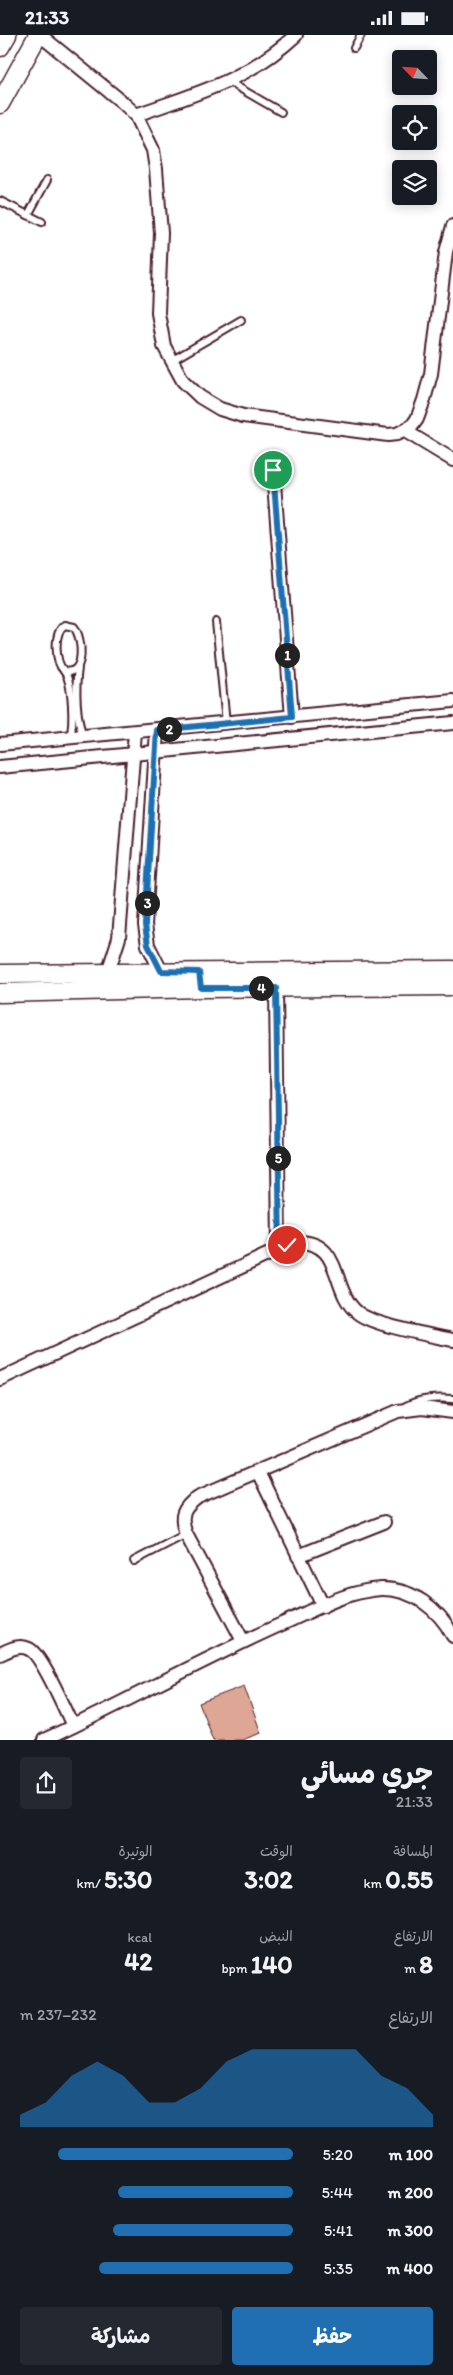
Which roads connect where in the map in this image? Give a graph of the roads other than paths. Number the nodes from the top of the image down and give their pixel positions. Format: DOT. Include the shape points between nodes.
graph roads {
  1 [pos="6,35"];
  2 [pos="39,35"];
  3 [pos="296,35"];
  4 [pos="361,35"];
  5 [pos="0,47"];
  6 [pos="354,48"];
  7 [pos="230,82"];
  8 [pos="0,104"];
  9 [pos="281,112"];
  10 [pos="136,115"];
  11 [pos="47,180"];
  12 [pos="0,201"];
  13 [pos="28,215"];
  14 [pos="42,222"];
  15 [pos="453,226"];
  16 [pos="241,319"];
  17 [pos="171,361"];
  18 [pos="405,431"];
  19 [pos="453,460"];
  20 [pos="273,470"];
  21 [pos="216,622"];
  22 [pos="78,668"];
  23 [pos="64,671"];
  24 [pos="453,701"];
  25 [pos="292,717"];
  26 [pos="226,723"];
  27 [pos="453,723"];
  28 [pos="157,730"];
  29 [pos="135,732"];
  30 [pos="77,738"];
  31 [pos="0,745"];
  32 [pos="156,753"];
  33 [pos="133,755"];
  34 [pos="0,767"];
  35 [pos="453,969"];
  36 [pos="161,971"];
  37 [pos="108,972"];
  38 [pos="0,974"];
  39 [pos="200,980"];
  40 [pos="453,986"];
  41 [pos="276,988"];
  42 [pos="0,993"];
  43 [pos="280,1248"];
  44 [pos="453,1340"];
  45 [pos="0,1379"];
  46 [pos="453,1399"];
  47 [pos="398,1411"];
  48 [pos="453,1412"];
  49 [pos="258,1472"];
  50 [pos="384,1522"];
  51 [pos="186,1534"];
  52 [pos="298,1555"];
  53 [pos="134,1561"];
  54 [pos="322,1605"];
  55 [pos="453,1635"];
  56 [pos="243,1641"];
  57 [pos="0,1654"];
  58 [pos="73,1726"];
  59 [pos="60,1737"];
  60 [pos="44,1740"];
  1 -- 5 [label="street"];
  2 -- 8 [label="street"];
  2 -- 10 [label="street"];
  3 -- 7 [label="street" via="258,66"];
  4 -- 6 [label="lane"];
  7 -- 9 [label="lane"];
  7 -- 10 [label="street"];
  10 -- 17 [label="street" via="153,150 156,169 161,233 158,313 164,346"];
  11 -- 13 [label="lane"];
  12 -- 13 [label="lane"];
  13 -- 14 [label="lane"];
  15 -- 18 [label="street" via="446,252 431,374 416,419"];
  16 -- 17 [label="lane"];
  17 -- 18 [label="street" via="200,397 228,411 388,435"];
  18 -- 19 [label="street"];
  20 -- 25 [label="street"];
  21 -- 26 [label="lane"];
  22 -- 23 [label="lane" via="72,672"];
  22 -- 23 [label="lane" via="78,635 74,627 65,625 57,636 59,664"];
  22 -- 30 [label="lane"];
  23 -- 30 [label="lane" via="69,683 72,721"];
  24 -- 25 [label="street"];
  25 -- 26 [label="street"];
  26 -- 28 [label="street"];
  27 -- 32 [label="street"];
  28 -- 29 [label="street"];
  28 -- 32 [label="street"];
  29 -- 30 [label="street"];
  29 -- 33 [label="street"];
  30 -- 31 [label="street"];
  32 -- 33 [label="street"];
  32 -- 36 [label="street" via="145,925 148,945"];
  33 -- 34 [label="street"];
  33 -- 37 [label="street" via="119,938"];
  35 -- 39 [label="street"];
  36 -- 37 [label="street"];
  36 -- 39 [label="street"];
  37 -- 38 [label="street"];
  39 -- 41 [label="street"];
  39 -- 42 [label="street"];
  40 -- 41 [label="street"];
  41 -- 43 [label="street"];
  43 -- 44 [label="street" via="303,1242 325,1251 334,1265 347,1301 365,1317"];
  43 -- 45 [label="street"];
  46 -- 47 [label="lane" via="415,1401"];
  47 -- 48 [label="street" via="422,1408"];
  47 -- 49 [label="street"];
  49 -- 51 [label="street" via="198,1497 186,1506 182,1513"];
  49 -- 52 [label="street"];
  50 -- 52 [label="street"];
  51 -- 53 [label="lane"];
  51 -- 56 [label="street"];
  52 -- 54 [label="street"];
  54 -- 55 [label="street" via="354,1592 383,1589 407,1593 429,1605 446,1622"];
  54 -- 56 [label="street"];
  56 -- 58 [label="street"];
  57 -- 58 [label="street" via="19,1646 30,1649 39,1659"];
  58 -- 59 [label="street"];
  59 -- 60 [label="street"];
}
